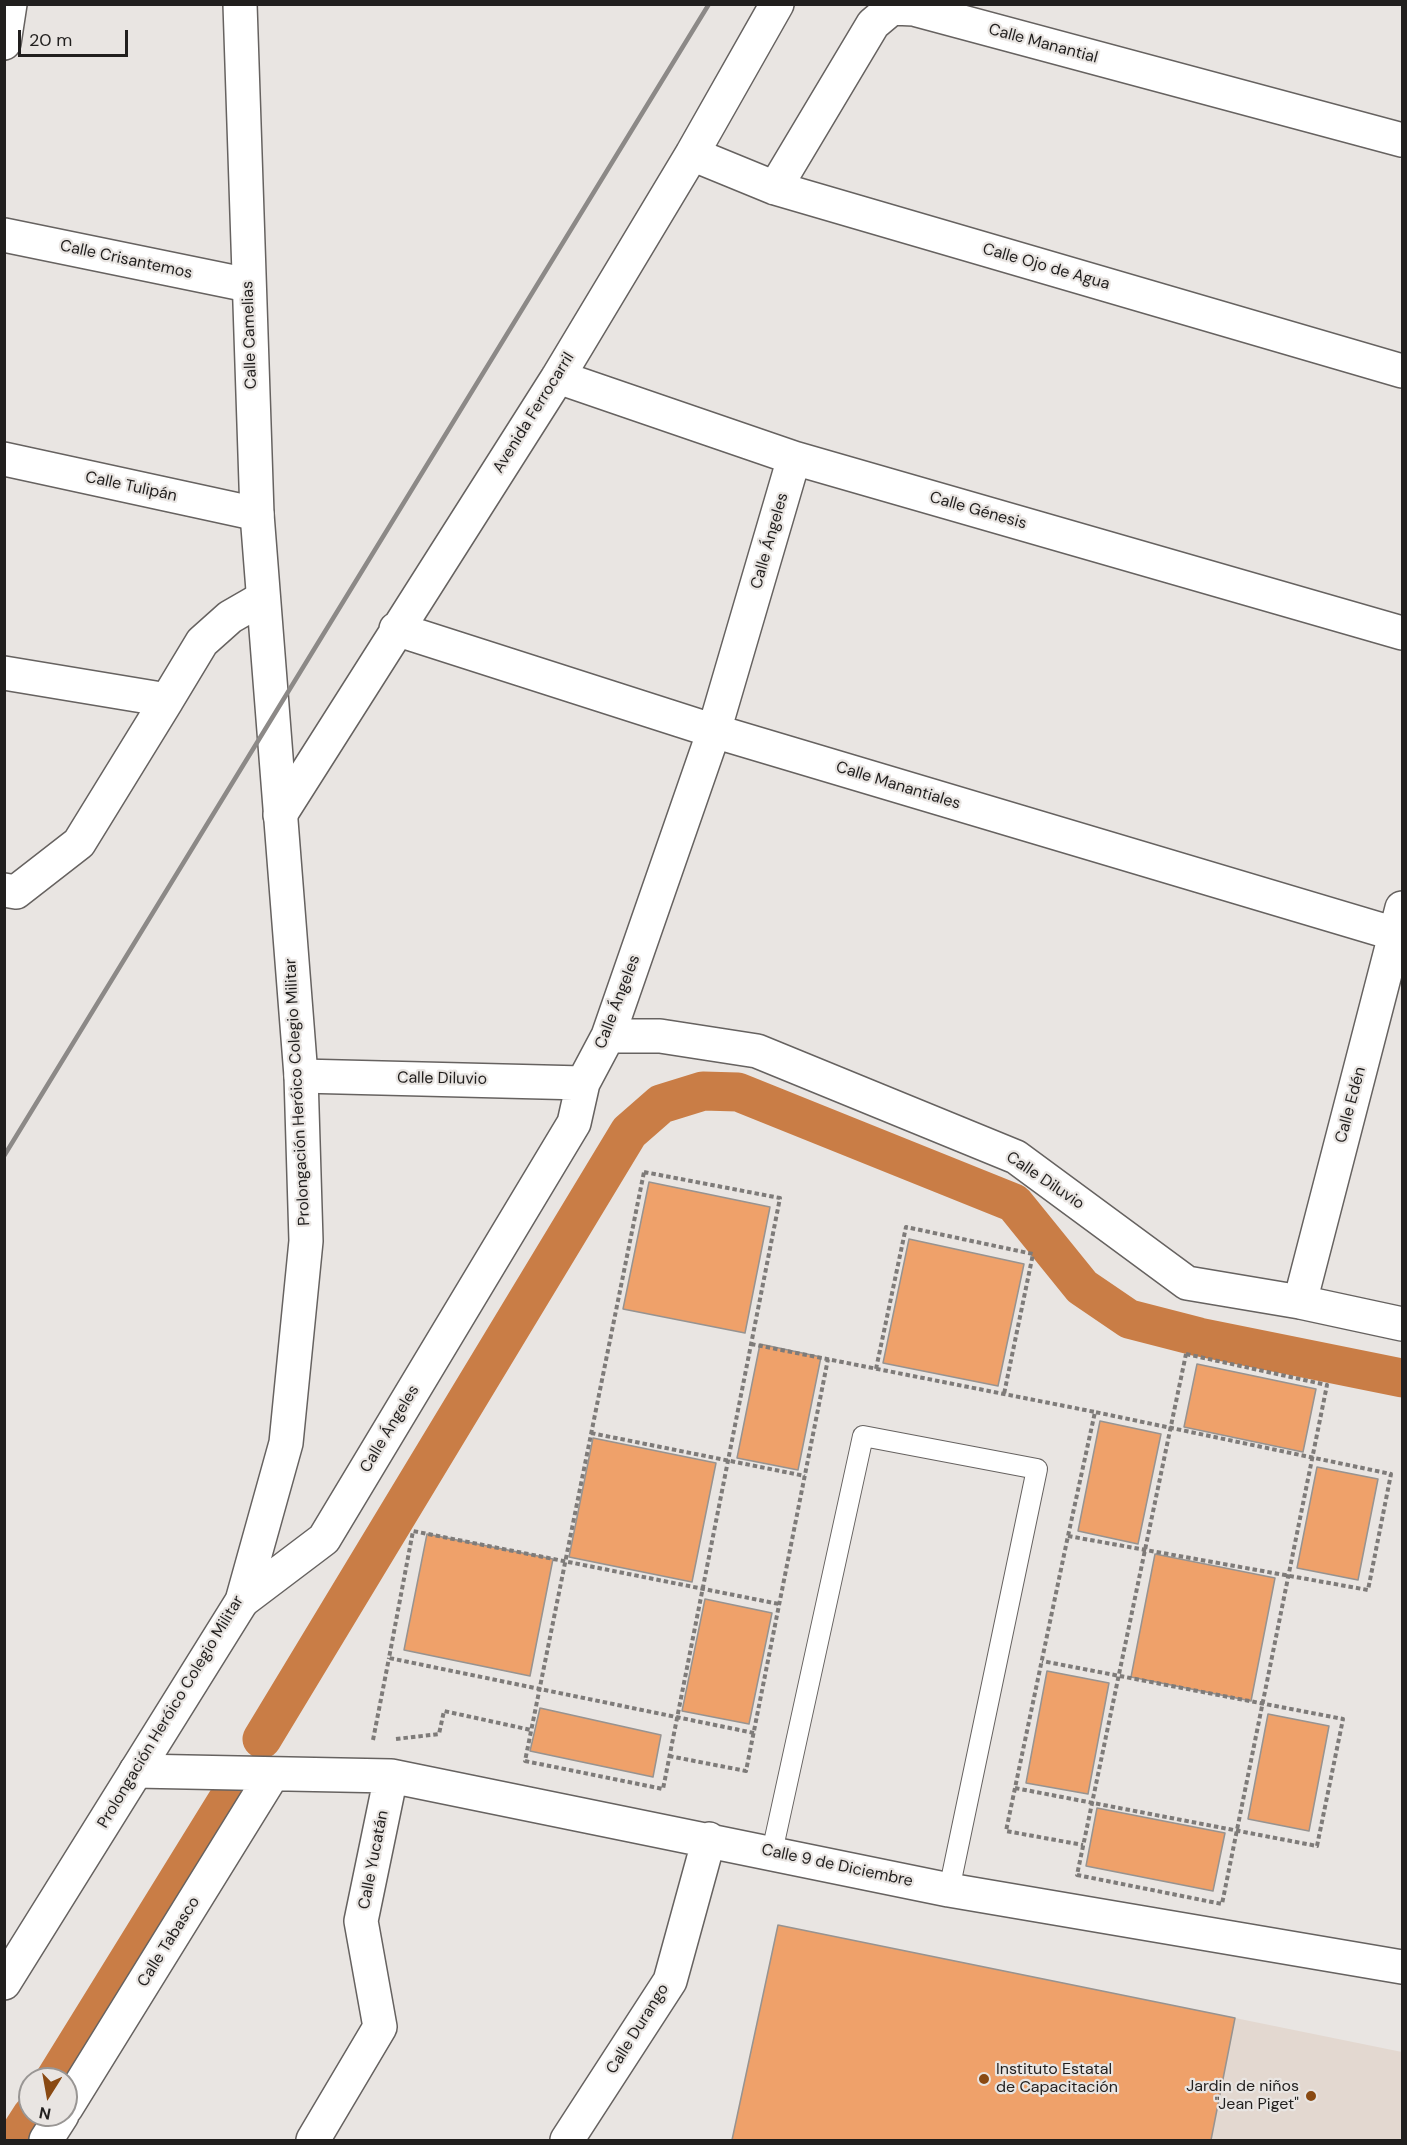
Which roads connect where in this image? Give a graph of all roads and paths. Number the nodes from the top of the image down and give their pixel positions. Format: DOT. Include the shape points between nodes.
graph roads {
  1 [pos="10,4"];
  2 [pos="240,4"];
  3 [pos="777,4"];
  4 [pos="4,43"];
  5 [pos="1402,140"];
  6 [pos="692,154"];
  7 [pos="775,188"];
  8 [pos="4,235"];
  9 [pos="248,285"];
  10 [pos="1402,371"];
  11 [pos="558,376"];
  12 [pos="794,458"];
  13 [pos="4,459"];
  14 [pos="256,514"];
  15 [pos="263,598"];
  16 [pos="396,629"];
  17 [pos="1402,633"];
  18 [pos="268,666"];
  19 [pos="4,673"];
  20 [pos="167,700"];
  21 [pos="714,731"];
  22 [pos="280,816"];
  23 [pos="10,891"];
  24 [pos="1400,926"];
  25 [pos="608,1036"];
  26 [pos="301,1076"];
  27 [pos="583,1083"];
  28 [pos="1300,1302"];
  29 [pos="1402,1324"];
  30 [pos="751,1344"];
  31 [pos="828,1359"];
  32 [pos="876,1369"];
  33 [pos="1004,1394"];
  34 [pos="1095,1412"];
  35 [pos="1171,1428"];
  36 [pos="591,1433"];
  37 [pos="805,1476"];
  38 [pos="1068,1536"];
  39 [pos="1145,1550"];
  40 [pos="565,1561"];
  41 [pos="1288,1576"];
  42 [pos="242,1601"];
  43 [pos="779,1604"];
  44 [pos="389,1658"];
  45 [pos="1042,1661"];
  46 [pos="1118,1677"];
  47 [pos="1262,1705"];
  48 [pos="754,1733"];
  49 [pos="373,1742"];
  50 [pos="669,1756"];
  51 [pos="136,1771"];
  52 [pos="272,1775"];
  53 [pos="391,1776"];
  54 [pos="1015,1788"];
  55 [pos="710,1839"];
  56 [pos="1083,1845"];
  57 [pos="772,1852"];
  58 [pos="949,1890"];
  59 [pos="1402,1967"];
  60 [pos="4,1983"];
  61 [pos="78,2089"];
  62 [pos="54,2127"];
  63 [pos="46,2140"];
  64 [pos="313,2140"];
  65 [pos="567,2140"];
  1 -- 4 [label="street"];
  2 -- 9 [label="street, Calle Camelias"];
  3 -- 6 [label="street, Avenida Ferrocarril"];
  5 -- 7 [label="street, Calle Manantial" via="914,9 892,8 873,24"];
  6 -- 7 [label="street, Calle Ojo de Agua"];
  6 -- 11 [label="street, Avenida Ferrocarril"];
  7 -- 10 [label="street, Calle Ojo de Agua"];
  8 -- 9 [label="street, Calle Crisantemos"];
  9 -- 14 [label="street, Calle Camelias"];
  11 -- 12 [label="street, Calle Génesis"];
  11 -- 16 [label="street, Avenida Ferrocarril"];
  12 -- 17 [label="street, Calle Génesis"];
  12 -- 21 [label="street, Calle Ángeles"];
  13 -- 14 [label="street, Calle Tulipán"];
  14 -- 15 [label="street, Calle Camelias"];
  15 -- 18 [label="street, Calle Camelias"];
  15 -- 20 [label="street" via="230,617 202,642"];
  16 -- 21 [label="street, Calle Manantiales"];
  16 -- 22 [label="street, Avenida Ferrocarril"];
  18 -- 22 [label="street, Prolongación Heróico Colegio Militar"];
  19 -- 20 [label="street"];
  20 -- 23 [label="street" via="79,843"];
  21 -- 24 [label="street, Calle Manantiales"];
  21 -- 25 [label="street, Calle Ángeles"];
  22 -- 26 [label="street, Prolongación Heróico Colegio Militar"];
  24 -- 28 [label="street, Calle Edén"];
  25 -- 27 [label="street, Calle Ángeles"];
  25 -- 28 [label="street, Calle Diluvio" via="660,1035 757,1051 1016,1157 1187,1283"];
  26 -- 27 [label="street, Calle Diluvio"];
  26 -- 42 [label="street, Prolongación Heróico Colegio Militar" via="306,1241 286,1443"];
  27 -- 42 [label="street, Calle Ángeles" via="574,1124 324,1539"];
  28 -- 29 [label="street, Calle Diluvio"];
  30 -- 31 [label="path"];
  30 -- 36 [label="path" via="780,1198 644,1173"];
  30 -- 50 [label="path"];
  31 -- 32 [label="path"];
  31 -- 37 [label="path"];
  32 -- 33 [label="path"];
  32 -- 33 [label="path" via="906,1227 1033,1254"];
  33 -- 34 [label="path"];
  34 -- 35 [label="path"];
  34 -- 38 [label="path"];
  35 -- 39 [label="path"];
  35 -- 41 [label="path" via="1186,1354 1327,1385"];
  35 -- 41 [label="path" via="1391,1474 1368,1590"];
  36 -- 37 [label="path"];
  36 -- 40 [label="path"];
  37 -- 43 [label="path"];
  38 -- 39 [label="path"];
  38 -- 45 [label="path"];
  39 -- 41 [label="path"];
  39 -- 46 [label="path"];
  40 -- 43 [label="path"];
  40 -- 44 [label="path" via="413,1531"];
  40 -- 50 [label="path" via="525,1761 663,1789"];
  41 -- 47 [label="path"];
  42 -- 51 [label="street, Prolongación Heróico Colegio Militar"];
  43 -- 48 [label="path"];
  44 -- 48 [label="path"];
  44 -- 49 [label="path"];
  45 -- 46 [label="path"];
  45 -- 54 [label="path"];
  46 -- 47 [label="path"];
  46 -- 56 [label="path"];
  47 -- 54 [label="path" via="1343,1719 1317,1846"];
  47 -- 56 [label="path" via="1222,1904 1077,1875"];
  48 -- 50 [label="path" via="746,1771"];
  51 -- 52 [label="street, Calle 9 de Diciembre"];
  51 -- 60 [label="street, Prolongación Heróico Colegio Militar"];
  52 -- 53 [label="street, Calle 9 de Diciembre"];
  52 -- 61 [label="street, Calle Tabasco"];
  53 -- 55 [label="street, Calle 9 de Diciembre"];
  53 -- 64 [label="street, Calle Yucatán" via="362,1921 380,2026"];
  54 -- 56 [label="path" via="1006,1831"];
  55 -- 57 [label="street, Calle 9 de Diciembre"];
  55 -- 65 [label="street, Calle Durango" via="670,1981"];
  57 -- 58 [label="street, Calle 9 de Diciembre"];
  57 -- 58 [label="lane" via="863,1436 1038,1469"];
  58 -- 59 [label="street, Calle 9 de Diciembre"];
  62 -- 63 [label="street"];
}
